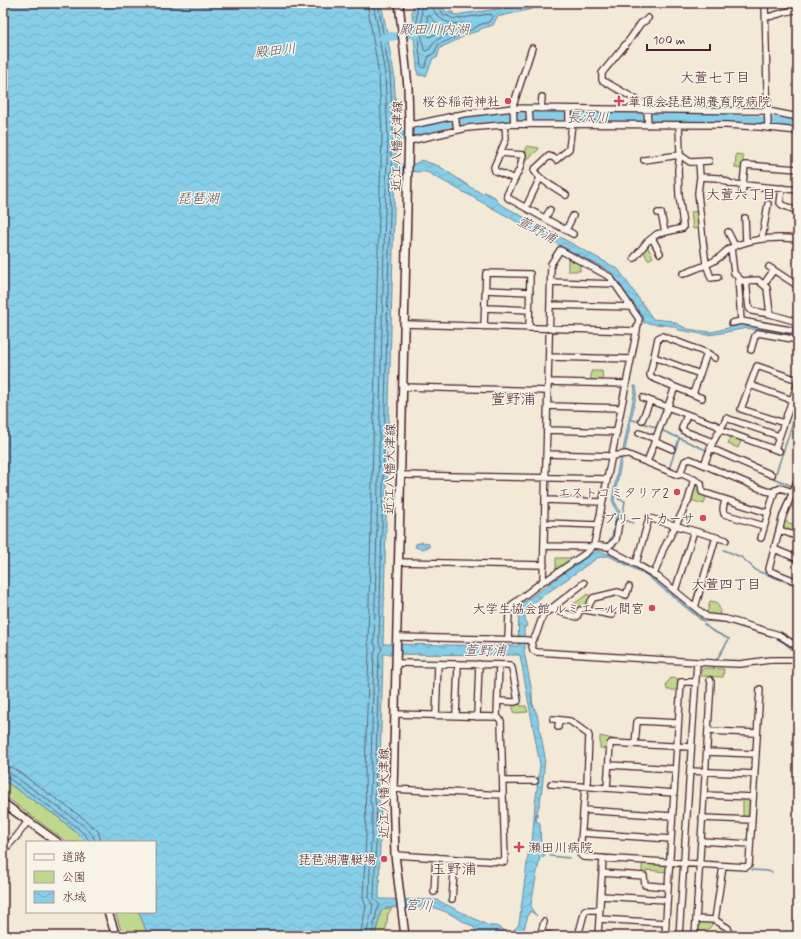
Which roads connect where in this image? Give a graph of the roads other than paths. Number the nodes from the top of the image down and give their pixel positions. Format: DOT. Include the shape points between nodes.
graph roads {
  1 [pos="399,3"];
  2 [pos="765,3"];
  3 [pos="798,10"];
  4 [pos="766,17"];
  5 [pos="648,18"];
  6 [pos="532,48"];
  7 [pos="542,97"];
  8 [pos="541,109"];
  9 [pos="513,110"];
  10 [pos="569,110"];
  11 [pos="648,110"];
  12 [pos="529,111"];
  13 [pos="768,112"];
  14 [pos="455,116"];
  15 [pos="798,117"];
  16 [pos="514,123"];
  17 [pos="530,123"];
  18 [pos="648,123"];
  19 [pos="570,124"];
  20 [pos="505,125"];
  21 [pos="679,125"];
  22 [pos="409,126"];
  23 [pos="768,126"];
  24 [pos="457,129"];
  25 [pos="798,131"];
  26 [pos="409,140"];
  27 [pos="501,153"];
  28 [pos="680,155"];
  29 [pos="644,160"];
  30 [pos="709,161"];
  31 [pos="699,162"];
  32 [pos="798,169"];
  33 [pos="700,177"];
  34 [pos="540,178"];
  35 [pos="515,179"];
  36 [pos="743,185"];
  37 [pos="782,188"];
  38 [pos="798,190"];
  39 [pos="742,194"];
  40 [pos="566,195"];
  41 [pos="768,204"];
  42 [pos="526,207"];
  43 [pos="550,210"];
  44 [pos="798,210"];
  45 [pos="658,213"];
  46 [pos="573,216"];
  47 [pos="545,218"];
  48 [pos="745,218"];
  49 [pos="566,230"];
  50 [pos="665,232"];
  51 [pos="728,232"];
  52 [pos="573,234"];
  53 [pos="652,238"];
  54 [pos="762,238"];
  55 [pos="798,239"];
  56 [pos="746,242"];
  57 [pos="733,247"];
  58 [pos="660,253"];
  59 [pos="634,258"];
  60 [pos="706,264"];
  61 [pos="683,274"];
  62 [pos="738,277"];
  63 [pos="718,278"];
  64 [pos="746,281"];
  65 [pos="551,282"];
  66 [pos="615,284"];
  67 [pos="764,284"];
  68 [pos="798,286"];
  69 [pos="485,290"];
  70 [pos="530,292"];
  71 [pos="550,306"];
  72 [pos="631,307"];
  73 [pos="485,308"];
  74 [pos="529,310"];
  75 [pos="770,314"];
  76 [pos="741,321"];
  77 [pos="798,322"];
  78 [pos="732,323"];
  79 [pos="405,324"];
  80 [pos="484,327"];
  81 [pos="529,328"];
  82 [pos="549,329"];
  83 [pos="790,330"];
  84 [pos="637,331"];
  85 [pos="798,340"];
  86 [pos="751,350"];
  87 [pos="707,353"];
  88 [pos="549,357"];
  89 [pos="654,357"];
  90 [pos="716,358"];
  91 [pos="631,359"];
  92 [pos="700,374"];
  93 [pos="798,381"];
  94 [pos="548,382"];
  95 [pos="626,384"];
  96 [pos="750,385"];
  97 [pos="403,387"];
  98 [pos="675,387"];
  99 [pos="548,391"];
  100 [pos="693,394"];
  101 [pos="643,398"];
  102 [pos="702,398"];
  103 [pos="792,400"];
  104 [pos="650,401"];
  105 [pos="548,406"];
  106 [pos="621,408"];
  107 [pos="668,408"];
  108 [pos="687,415"];
  109 [pos="642,420"];
  110 [pos="784,423"];
  111 [pos="721,428"];
  112 [pos="547,430"];
  113 [pos="616,432"];
  114 [pos="639,433"];
  115 [pos="779,436"];
  116 [pos="656,441"];
  117 [pos="713,442"];
  118 [pos="710,448"];
  119 [pos="672,449"];
  120 [pos="546,454"];
  121 [pos="612,456"];
  122 [pos="647,462"];
  123 [pos="704,465"];
  124 [pos="401,474"];
  125 [pos="682,474"];
  126 [pos="772,475"];
  127 [pos="546,478"];
  128 [pos="607,479"];
  129 [pos="694,479"];
  130 [pos="798,479"];
  131 [pos="775,490"];
  132 [pos="792,492"];
  133 [pos="545,500"];
  134 [pos="725,500"];
  135 [pos="602,502"];
  136 [pos="768,513"];
  137 [pos="619,522"];
  138 [pos="545,523"];
  139 [pos="598,525"];
  140 [pos="675,525"];
  141 [pos="764,526"];
  142 [pos="780,530"];
  143 [pos="694,531"];
  144 [pos="716,537"];
  145 [pos="798,537"];
  146 [pos="761,538"];
  147 [pos="726,540"];
  148 [pos="544,546"];
  149 [pos="593,546"];
  150 [pos="774,549"];
  151 [pos="612,551"];
  152 [pos="798,559"];
  153 [pos="399,562"];
  154 [pos="636,564"];
  155 [pos="544,565"];
  156 [pos="654,575"];
  157 [pos="543,581"];
  158 [pos="798,582"];
  159 [pos="584,583"];
  160 [pos="629,587"];
  161 [pos="675,591"];
  162 [pos="695,607"];
  163 [pos="550,609"];
  164 [pos="586,610"];
  165 [pos="612,615"];
  166 [pos="397,639"];
  167 [pos="508,639"];
  168 [pos="528,641"];
  169 [pos="798,647"];
  170 [pos="397,659"];
  171 [pos="798,660"];
  172 [pos="697,662"];
  173 [pos="438,664"];
  174 [pos="458,664"];
  175 [pos="479,664"];
  176 [pos="499,665"];
  177 [pos="710,680"];
  178 [pos="696,682"];
  179 [pos="760,689"];
  180 [pos="498,701"];
  181 [pos="395,714"];
  182 [pos="436,716"];
  183 [pos="456,716"];
  184 [pos="497,716"];
  185 [pos="477,717"];
  186 [pos="678,723"];
  187 [pos="558,727"];
  188 [pos="708,731"];
  189 [pos="757,734"];
  190 [pos="635,744"];
  191 [pos="677,746"];
  192 [pos="691,747"];
  193 [pos="706,752"];
  194 [pos="756,754"];
  195 [pos="608,765"];
  196 [pos="675,769"];
  197 [pos="690,770"];
  198 [pos="705,772"];
  199 [pos="754,774"];
  200 [pos="535,780"];
  201 [pos="503,781"];
  202 [pos="551,784"];
  203 [pos="585,787"];
  204 [pos="607,788"];
  205 [pos="393,789"];
  206 [pos="674,793"];
  207 [pos="503,795"];
  208 [pos="704,795"];
  209 [pos="753,797"];
  210 [pos="3,803"];
  211 [pos="583,810"];
  212 [pos="672,816"];
  213 [pos="702,818"];
  214 [pos="752,820"];
  215 [pos="28,821"];
  216 [pos="582,833"];
  217 [pos="671,839"];
  218 [pos="56,841"];
  219 [pos="701,841"];
  220 [pos="750,844"];
  221 [pos="3,851"];
  222 [pos="395,855"];
  223 [pos="436,858"];
  224 [pos="603,858"];
  225 [pos="455,859"];
  226 [pos="669,862"];
  227 [pos="684,864"];
  228 [pos="700,865"];
  229 [pos="723,866"];
  230 [pos="602,873"];
  231 [pos="668,887"];
  232 [pos="434,892"];
  233 [pos="601,896"];
  234 [pos="452,899"];
  235 [pos="667,900"];
  236 [pos="600,910"];
  237 [pos="108,913"];
  238 [pos="599,918"];
  239 [pos="696,920"];
  240 [pos="715,920"];
  241 [pos="544,922"];
  242 [pos="666,923"];
  243 [pos="541,934"];
  244 [pos="116,936"];
  245 [pos="405,936"];
  246 [pos="552,936"];
  247 [pos="578,936"];
  248 [pos="598,936"];
  249 [pos="664,936"];
  250 [pos="680,936"];
  251 [pos="695,936"];
  252 [pos="730,936"];
  1 -- 22 [label="main road, 近江八幡大津線" via="408,87"];
  2 -- 4 [label="street"];
  3 -- 4 [label="street"];
  4 -- 13 [label="street"];
  5 -- 11 [label="street" via="641,22 602,73 602,80 642,103"];
  6 -- 9 [label="street"];
  7 -- 8 [label="street"];
  8 -- 10 [label="street"];
  8 -- 12 [label="street"];
  9 -- 12 [label="street"];
  9 -- 14 [label="street"];
  9 -- 16 [label="street"];
  10 -- 11 [label="street"];
  10 -- 19 [label="street"];
  11 -- 13 [label="street"];
  11 -- 18 [label="street"];
  12 -- 17 [label="street"];
  13 -- 15 [label="street"];
  13 -- 23 [label="street"];
  14 -- 22 [label="street"];
  14 -- 24 [label="street"];
  16 -- 17 [label="street"];
  16 -- 20 [label="street"];
  17 -- 19 [label="street"];
  18 -- 19 [label="street"];
  18 -- 21 [label="street"];
  19 -- 34 [label="street" via="569,149 555,159 549,156 534,170"];
  20 -- 24 [label="street"];
  20 -- 27 [label="street" via="506,139"];
  21 -- 23 [label="street"];
  21 -- 28 [label="street"];
  22 -- 26 [label="main road, 近江八幡大津線"];
  23 -- 25 [label="street"];
  24 -- 26 [label="street"];
  26 -- 79 [label="main road, 近江八幡大津線"];
  27 -- 35 [label="street" via="494,167 495,171"];
  27 -- 35 [label="street" via="523,156"];
  28 -- 29 [label="street"];
  28 -- 31 [label="street" via="690,162"];
  28 -- 50 [label="street" via="679,195 683,225 682,228"];
  30 -- 31 [label="street"];
  31 -- 33 [label="street"];
  32 -- 36 [label="street" via="744,165"];
  33 -- 36 [label="street" via="718,178 732,184"];
  33 -- 60 [label="street" via="698,193"];
  34 -- 40 [label="street"];
  34 -- 42 [label="street"];
  35 -- 42 [label="street" via="508,198"];
  36 -- 37 [label="street"];
  36 -- 39 [label="street"];
  37 -- 38 [label="street"];
  37 -- 44 [label="street" via="780,203"];
  41 -- 54 [label="street"];
  42 -- 47 [label="street"];
  43 -- 47 [label="street"];
  45 -- 50 [label="street" via="661,213"];
  46 -- 49 [label="street"];
  47 -- 49 [label="street"];
  48 -- 56 [label="street"];
  49 -- 52 [label="street"];
  50 -- 53 [label="street"];
  51 -- 57 [label="street"];
  53 -- 58 [label="street"];
  53 -- 59 [label="street"];
  54 -- 55 [label="street"];
  54 -- 56 [label="street"];
  56 -- 57 [label="street"];
  57 -- 60 [label="street" via="719,259"];
  57 -- 62 [label="street" via="734,273"];
  60 -- 61 [label="street"];
  60 -- 63 [label="street" via="711,278"];
  62 -- 64 [label="street"];
  62 -- 76 [label="street"];
  64 -- 67 [label="street" via="758,280"];
  64 -- 75 [label="street" via="749,308 752,311"];
  65 -- 66 [label="street"];
  65 -- 66 [label="street" via="551,264 560,250 610,277"];
  65 -- 71 [label="street"];
  66 -- 72 [label="street"];
  67 -- 68 [label="street" via="771,269"];
  67 -- 75 [label="street" via="767,288"];
  69 -- 70 [label="street"];
  69 -- 70 [label="street" via="486,273 530,274"];
  69 -- 73 [label="street"];
  70 -- 74 [label="street"];
  71 -- 72 [label="street"];
  71 -- 82 [label="street"];
  72 -- 84 [label="street" via="639,319"];
  73 -- 74 [label="street"];
  73 -- 80 [label="street"];
  74 -- 81 [label="street"];
  75 -- 77 [label="street"];
  76 -- 78 [label="street"];
  76 -- 83 [label="street"];
  79 -- 80 [label="street"];
  79 -- 97 [label="main road, 近江八幡大津線"];
  80 -- 81 [label="street"];
  81 -- 82 [label="street"];
  82 -- 84 [label="street"];
  82 -- 88 [label="street"];
  84 -- 91 [label="street"];
  85 -- 86 [label="street" via="758,333"];
  87 -- 89 [label="street" via="662,336 658,338"];
  87 -- 90 [label="street"];
  87 -- 92 [label="street"];
  88 -- 91 [label="street"];
  88 -- 94 [label="street"];
  89 -- 92 [label="street"];
  89 -- 98 [label="street" via="651,377"];
  91 -- 95 [label="street"];
  92 -- 100 [label="street"];
  93 -- 96 [label="street" via="757,366"];
  93 -- 103 [label="street"];
  94 -- 95 [label="street"];
  94 -- 99 [label="street"];
  95 -- 106 [label="street"];
  96 -- 103 [label="street"];
  96 -- 110 [label="street" via="741,409"];
  97 -- 99 [label="street"];
  97 -- 124 [label="main road, 近江八幡大津線"];
  98 -- 100 [label="street"];
  98 -- 107 [label="street"];
  99 -- 105 [label="street"];
  100 -- 102 [label="street"];
  101 -- 104 [label="street"];
  103 -- 110 [label="street"];
  104 -- 107 [label="street"];
  104 -- 109 [label="street"];
  105 -- 106 [label="street"];
  105 -- 112 [label="street"];
  106 -- 113 [label="street"];
  107 -- 108 [label="street"];
  107 -- 116 [label="street"];
  108 -- 111 [label="street"];
  108 -- 117 [label="street" via="682,428 684,431"];
  110 -- 115 [label="street"];
  111 -- 115 [label="street" via="726,419"];
  111 -- 115 [label="street" via="777,450"];
  111 -- 117 [label="street"];
  112 -- 113 [label="street"];
  112 -- 120 [label="street"];
  113 -- 121 [label="street"];
  114 -- 116 [label="street"];
  116 -- 119 [label="street"];
  116 -- 122 [label="street"];
  117 -- 118 [label="street"];
  118 -- 123 [label="street"];
  118 -- 126 [label="street"];
  120 -- 121 [label="street"];
  120 -- 127 [label="street"];
  121 -- 122 [label="street" via="626,454"];
  121 -- 128 [label="street"];
  122 -- 125 [label="street"];
  123 -- 125 [label="street" via="688,458"];
  123 -- 131 [label="street" via="766,491"];
  124 -- 127 [label="street"];
  124 -- 153 [label="main road, 近江八幡大津線"];
  125 -- 129 [label="street"];
  127 -- 128 [label="street"];
  127 -- 133 [label="street"];
  128 -- 135 [label="street"];
  129 -- 134 [label="street" via="701,483 702,492"];
  129 -- 140 [label="street" via="688,501"];
  130 -- 132 [label="street"];
  131 -- 132 [label="street" via="781,488"];
  131 -- 136 [label="street"];
  132 -- 142 [label="street"];
  133 -- 135 [label="street"];
  133 -- 138 [label="street"];
  134 -- 136 [label="street"];
  134 -- 141 [label="street" via="724,514"];
  135 -- 139 [label="street"];
  136 -- 141 [label="street"];
  137 -- 149 [label="street" via="616,540 608,547"];
  138 -- 139 [label="street"];
  138 -- 148 [label="street"];
  139 -- 149 [label="street"];
  140 -- 143 [label="street"];
  140 -- 154 [label="street" via="649,518"];
  140 -- 156 [label="street"];
  141 -- 146 [label="street"];
  142 -- 145 [label="street"];
  142 -- 150 [label="street"];
  143 -- 144 [label="street"];
  143 -- 161 [label="street"];
  144 -- 147 [label="street"];
  144 -- 162 [label="street"];
  148 -- 149 [label="street"];
  148 -- 155 [label="street"];
  149 -- 157 [label="street"];
  150 -- 152 [label="street"];
  150 -- 158 [label="street" via="770,571"];
  151 -- 154 [label="street"];
  153 -- 155 [label="street"];
  153 -- 166 [label="main road, 近江八幡大津線"];
  154 -- 156 [label="street"];
  155 -- 157 [label="street"];
  156 -- 161 [label="street"];
  157 -- 167 [label="street" via="512,605 509,613"];
  159 -- 163 [label="street"];
  160 -- 164 [label="street" via="626,595 618,592 593,598"];
  161 -- 162 [label="street"];
  162 -- 169 [label="street" via="707,617 726,619 779,635"];
  163 -- 164 [label="street" via="577,616 580,610"];
  163 -- 168 [label="street" via="543,615 536,635"];
  164 -- 165 [label="street"];
  166 -- 167 [label="street"];
  166 -- 170 [label="main road, 近江八幡大津線"];
  167 -- 168 [label="street"];
  168 -- 172 [label="street" via="534,651"];
  170 -- 173 [label="street"];
  170 -- 181 [label="main road, 近江八幡大津線"];
  171 -- 172 [label="street" via="740,664"];
  172 -- 178 [label="street"];
  173 -- 174 [label="street"];
  173 -- 182 [label="street"];
  174 -- 175 [label="street"];
  174 -- 183 [label="street"];
  175 -- 176 [label="street"];
  175 -- 185 [label="street"];
  176 -- 180 [label="street"];
  176 -- 180 [label="street" via="510,665 512,668 518,701"];
  177 -- 188 [label="street"];
  178 -- 186 [label="street" via="681,682"];
  178 -- 192 [label="street"];
  179 -- 189 [label="street"];
  180 -- 184 [label="street"];
  181 -- 182 [label="street"];
  181 -- 205 [label="main road, 近江八幡大津線"];
  182 -- 183 [label="street"];
  183 -- 185 [label="street"];
  184 -- 185 [label="street"];
  184 -- 201 [label="street" via="501,721"];
  186 -- 190 [label="street" via="638,721"];
  186 -- 191 [label="street"];
  187 -- 203 [label="street" via="556,719 570,722 588,734"];
  188 -- 189 [label="street"];
  188 -- 193 [label="street"];
  189 -- 194 [label="street"];
  190 -- 191 [label="street"];
  190 -- 195 [label="street" via="610,744"];
  191 -- 192 [label="street"];
  191 -- 196 [label="street"];
  192 -- 197 [label="street"];
  193 -- 194 [label="street"];
  193 -- 198 [label="street"];
  194 -- 199 [label="street"];
  195 -- 196 [label="street"];
  195 -- 204 [label="street"];
  196 -- 206 [label="street"];
  197 -- 198 [label="street"];
  197 -- 227 [label="street"];
  198 -- 199 [label="street"];
  198 -- 208 [label="street"];
  199 -- 209 [label="street"];
  200 -- 201 [label="street"];
  201 -- 207 [label="street"];
  202 -- 203 [label="street"];
  203 -- 204 [label="street"];
  203 -- 211 [label="street"];
  204 -- 206 [label="street"];
  205 -- 207 [label="street"];
  205 -- 222 [label="main road, 近江八幡大津線"];
  206 -- 212 [label="street"];
  207 -- 225 [label="street" via="505,862"];
  208 -- 209 [label="street"];
  208 -- 213 [label="street"];
  209 -- 214 [label="street"];
  210 -- 215 [label="main road"];
  211 -- 212 [label="street"];
  211 -- 216 [label="street"];
  212 -- 217 [label="street"];
  213 -- 214 [label="street"];
  213 -- 219 [label="street"];
  214 -- 220 [label="street"];
  215 -- 218 [label="main road"];
  215 -- 221 [label="street"];
  216 -- 217 [label="street"];
  216 -- 224 [label="street" via="580,854 583,857"];
  217 -- 226 [label="street"];
  219 -- 220 [label="street"];
  219 -- 228 [label="street"];
  220 -- 229 [label="street" via="748,867"];
  222 -- 223 [label="street"];
  222 -- 245 [label="main road, 近江八幡大津線"];
  223 -- 225 [label="street"];
  223 -- 232 [label="street"];
  224 -- 226 [label="street"];
  224 -- 230 [label="street"];
  225 -- 234 [label="street"];
  226 -- 227 [label="street"];
  226 -- 231 [label="street"];
  227 -- 228 [label="street"];
  227 -- 250 [label="street"];
  228 -- 229 [label="street"];
  228 -- 239 [label="street"];
  229 -- 240 [label="street"];
  230 -- 231 [label="street" via="644,876 644,885"];
  230 -- 233 [label="street"];
  231 -- 235 [label="street"];
  233 -- 235 [label="street"];
  233 -- 236 [label="street"];
  235 -- 242 [label="street"];
  236 -- 238 [label="street"];
  236 -- 247 [label="street" via="585,910"];
  237 -- 244 [label="main road"];
  238 -- 242 [label="street"];
  238 -- 248 [label="street"];
  239 -- 240 [label="street"];
  239 -- 251 [label="street"];
  240 -- 252 [label="street" via="728,928"];
  241 -- 243 [label="street"];
  242 -- 249 [label="street"];
  243 -- 246 [label="street"];
}
